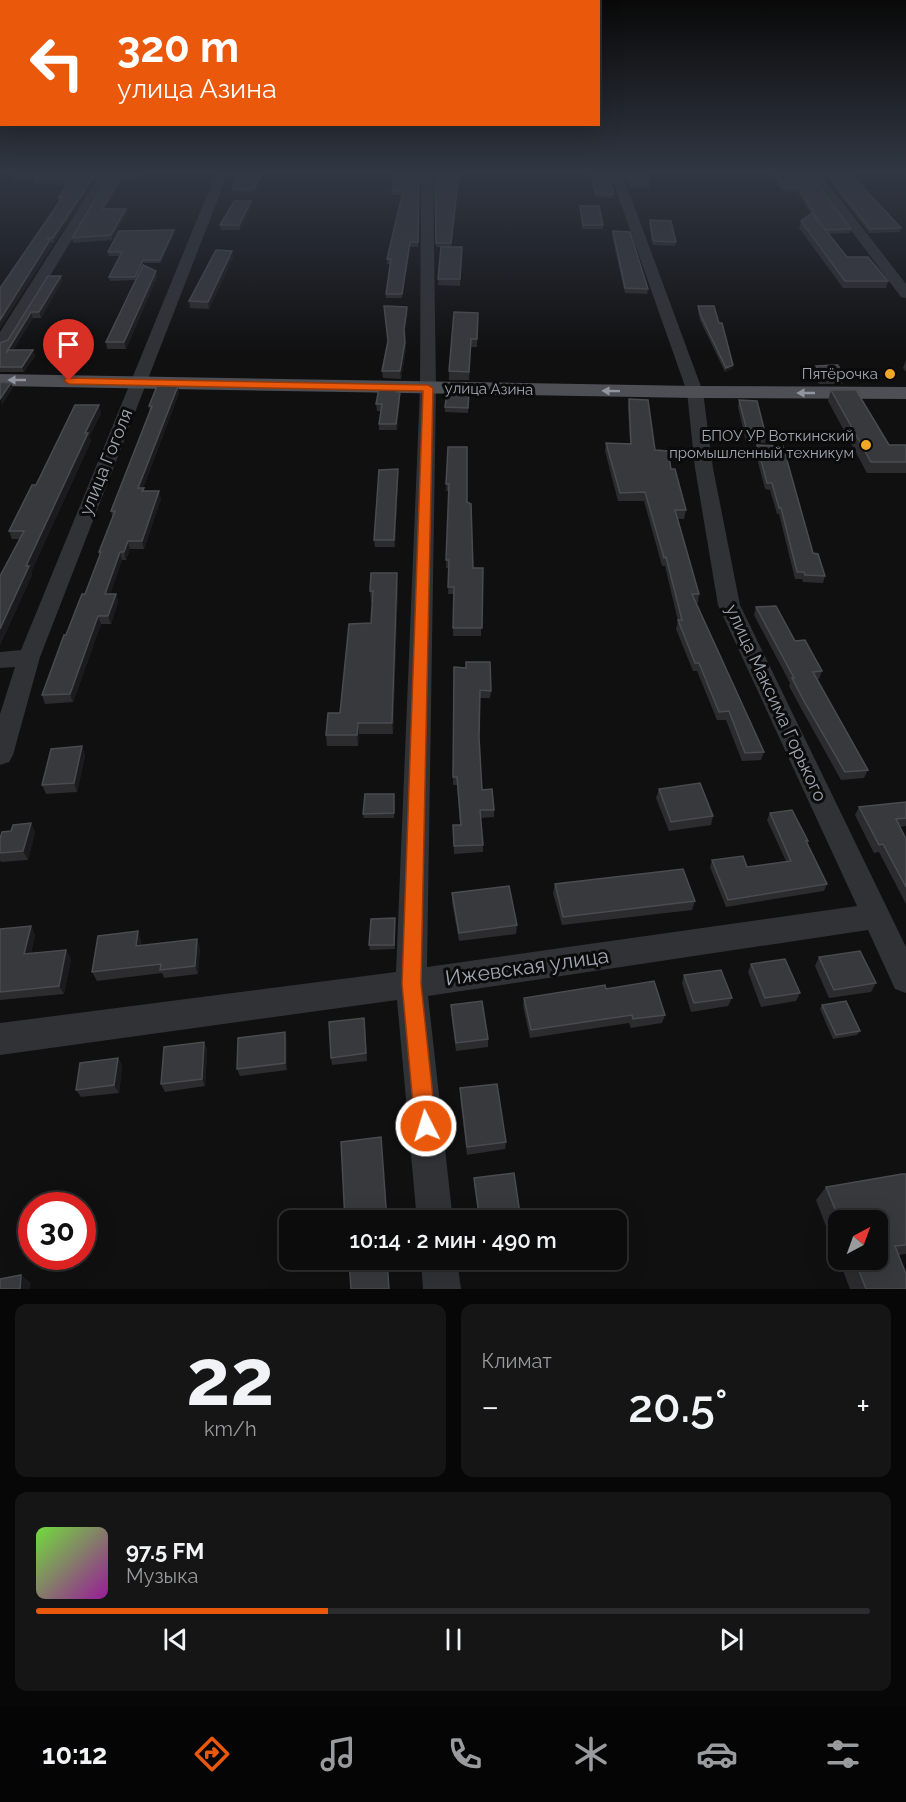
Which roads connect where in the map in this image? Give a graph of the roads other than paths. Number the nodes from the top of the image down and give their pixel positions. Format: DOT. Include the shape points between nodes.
graph roads {
  1 [pos="70,233"];
  2 [pos="198,233"];
  3 [pos="428,233"];
  4 [pos="638,233"];
  5 [pos="860,233"];
  6 [pos="906,294"];
  7 [pos="0,345"];
  8 [pos="0,380"];
  9 [pos="138,381"];
  10 [pos="428,388"];
  11 [pos="695,392"];
  12 [pos="906,393"];
  13 [pos="29,657"];
  14 [pos="0,660"];
  15 [pos="0,754"];
  16 [pos="875,916"];
  17 [pos="906,979"];
  18 [pos="411,984"];
  19 [pos="0,1039"];
  20 [pos="434,1210"];
  21 [pos="440,1270"];
  22 [pos="442,1289"];
  1 -- 7 [label="street"];
  2 -- 9 [label="street, улица Гоголя"];
  3 -- 10 [label="street"];
  4 -- 11 [label="street, улица Максима Горького"];
  5 -- 6 [label="street"];
  9 -- 8 [label="main road, улица Азина, one-way"];
  9 -- 10 [label="main road, улица Азина"];
  9 -- 13 [label="street, улица Гоголя"];
  11 -- 10 [label="main road, улица Азина, one-way"];
  10 -- 18 [label="street"];
  12 -- 11 [label="main road, улица Азина, one-way"];
  11 -- 16 [label="street, улица Максима Горького" via="704,468 729,605"];
  13 -- 14 [label="street"];
  13 -- 15 [label="street, улица Гоголя"];
  16 -- 17 [label="street, улица Максима Горького"];
  16 -- 18 [label="street, Ижевская улица"];
  18 -- 19 [label="street, Ижевская улица"];
  18 -- 20 [label="street"];
  21 -- 22 [label="street"];
}
